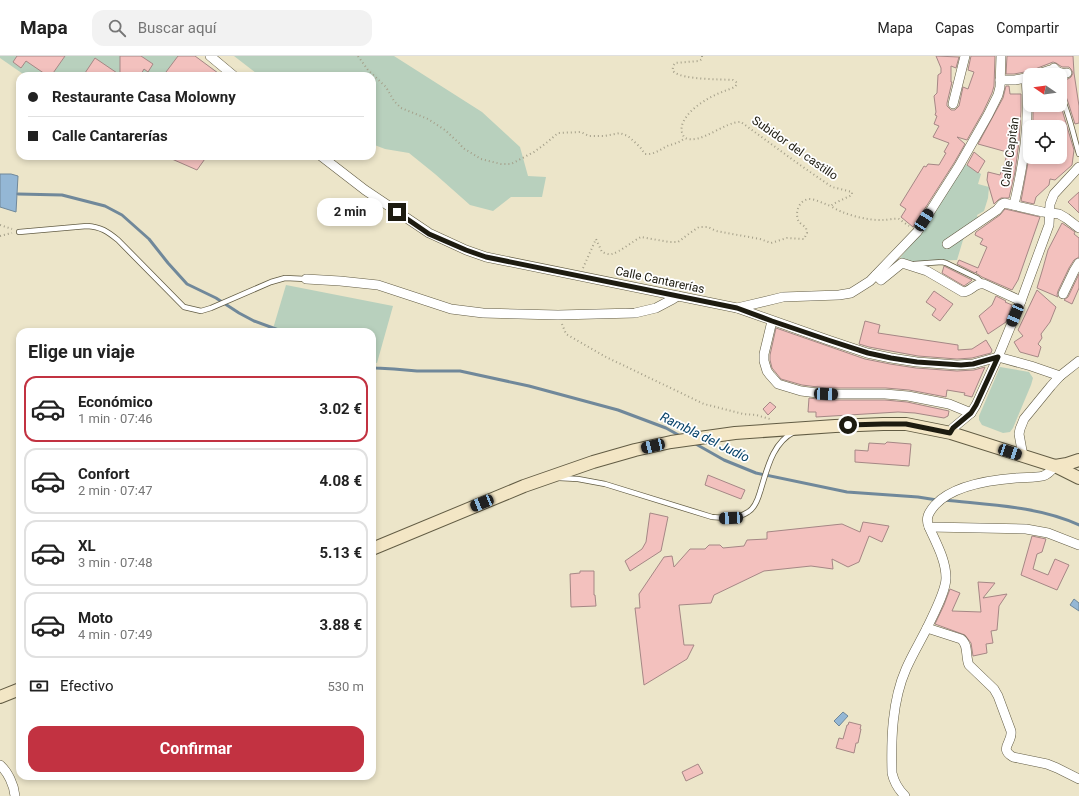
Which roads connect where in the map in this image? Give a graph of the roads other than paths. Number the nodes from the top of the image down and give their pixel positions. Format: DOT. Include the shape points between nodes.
graph roads {
  1 [pos="210,56"];
  2 [pos="965,56"];
  3 [pos="1001,56"];
  4 [pos="229,72"];
  5 [pos="1023,78"];
  6 [pos="1000,80"];
  7 [pos="953,104"];
  8 [pos="1027,112"];
  9 [pos="1067,112"];
  10 [pos="1079,154"];
  11 [pos="326,160"];
  12 [pos="1079,168"];
  13 [pos="1014,205"];
  14 [pos="1050,213"];
  15 [pos="1079,228"];
  16 [pos="19,232"];
  17 [pos="947,244"];
  18 [pos="902,263"];
  19 [pos="1079,263"];
  20 [pos="876,275"];
  21 [pos="306,279"];
  22 [pos="984,284"];
  23 [pos="1063,294"];
  24 [pos="678,296"];
  25 [pos="1021,301"];
  26 [pos="737,308"];
  27 [pos="772,321"];
  28 [pos="998,357"];
  29 [pos="1079,361"];
  30 [pos="1060,376"];
  31 [pos="971,413"];
  32 [pos="805,428"];
  33 [pos="950,433"];
  34 [pos="1023,456"];
  35 [pos="1079,460"];
  36 [pos="1055,466"];
  37 [pos="545,478"];
  38 [pos="1079,478"];
  39 [pos="929,527"];
  40 [pos="1079,545"];
  41 [pos="376,547"];
  42 [pos="927,628"];
  43 [pos="16,691"];
  44 [pos="0,697"];
  45 [pos="0,764"];
  46 [pos="1079,779"];
  47 [pos="15,796"];
  48 [pos="905,796"];
  1 -- 4 [label="street"];
  2 -- 7 [label="street"];
  3 -- 6 [label="street"];
  5 -- 6 [label="street"];
  6 -- 20 [label="street" via="998,95 960,166 917,232"];
  8 -- 13 [label="street, Calle Capitán" via="1026,143"];
  9 -- 10 [label="lane"];
  11 -- 24 [label="street, Calle Cantarerías" via="364,190 429,234 454,245 486,257"];
  12 -- 14 [label="street" via="1054,194"];
  13 -- 14 [label="street"];
  13 -- 17 [label="street" via="1002,204"];
  14 -- 15 [label="street" via="1063,215"];
  14 -- 25 [label="street" via="1049,225"];
  16 -- 21 [label="lane" via="97,226 118,240 184,307 201,311 271,282 285,278"];
  18 -- 20 [label="street" via="881,280"];
  18 -- 22 [label="lane" via="946,263"];
  18 -- 22 [label="street" via="930,273 963,292 980,283"];
  19 -- 23 [label="street"];
  20 -- 26 [label="street" via="859,288 839,295 783,297"];
  21 -- 24 [label="street" via="378,284 451,309 483,313 635,313 656,308"];
  22 -- 25 [label="street"];
  24 -- 26 [label="street, Calle Cantarerías"];
  25 -- 28 [label="street"];
  26 -- 27 [label="street, Calle Cantarerías"];
  27 -- 28 [label="street, Calle Cantarerías" via="868,353 903,360 964,365"];
  27 -- 31 [label="street" via="764,361 767,371 778,384 801,391 826,394 908,396 949,404"];
  28 -- 30 [label="street"];
  28 -- 31 [label="street"];
  29 -- 30 [label="street"];
  30 -- 34 [label="street" via="1021,424"];
  31 -- 33 [label="street"];
  32 -- 33 [label="main road" via="895,423"];
  32 -- 37 [label="main road" via="764,430 671,442 635,450"];
  32 -- 37 [label="lane" via="786,437 778,447 770,460 756,503 740,516 722,518 701,514 594,481"];
  33 -- 34 [label="main road"];
  34 -- 36 [label="main road"];
  35 -- 36 [label="main road"];
  36 -- 38 [label="main road"];
  36 -- 39 [label="street" via="1043,476 974,484 957,490 929,512"];
  37 -- 41 [label="main road"];
  39 -- 40 [label="street" via="1026,529 1048,533"];
  39 -- 42 [label="street" via="943,561 946,577"];
  42 -- 46 [label="street" via="964,641 969,665 994,688 1012,735 1006,752 1013,757 1053,766"];
  42 -- 48 [label="street" via="905,670 895,705 892,773 894,781"];
  43 -- 44 [label="main road"];
  45 -- 47 [label="street" via="10,779"];
}
